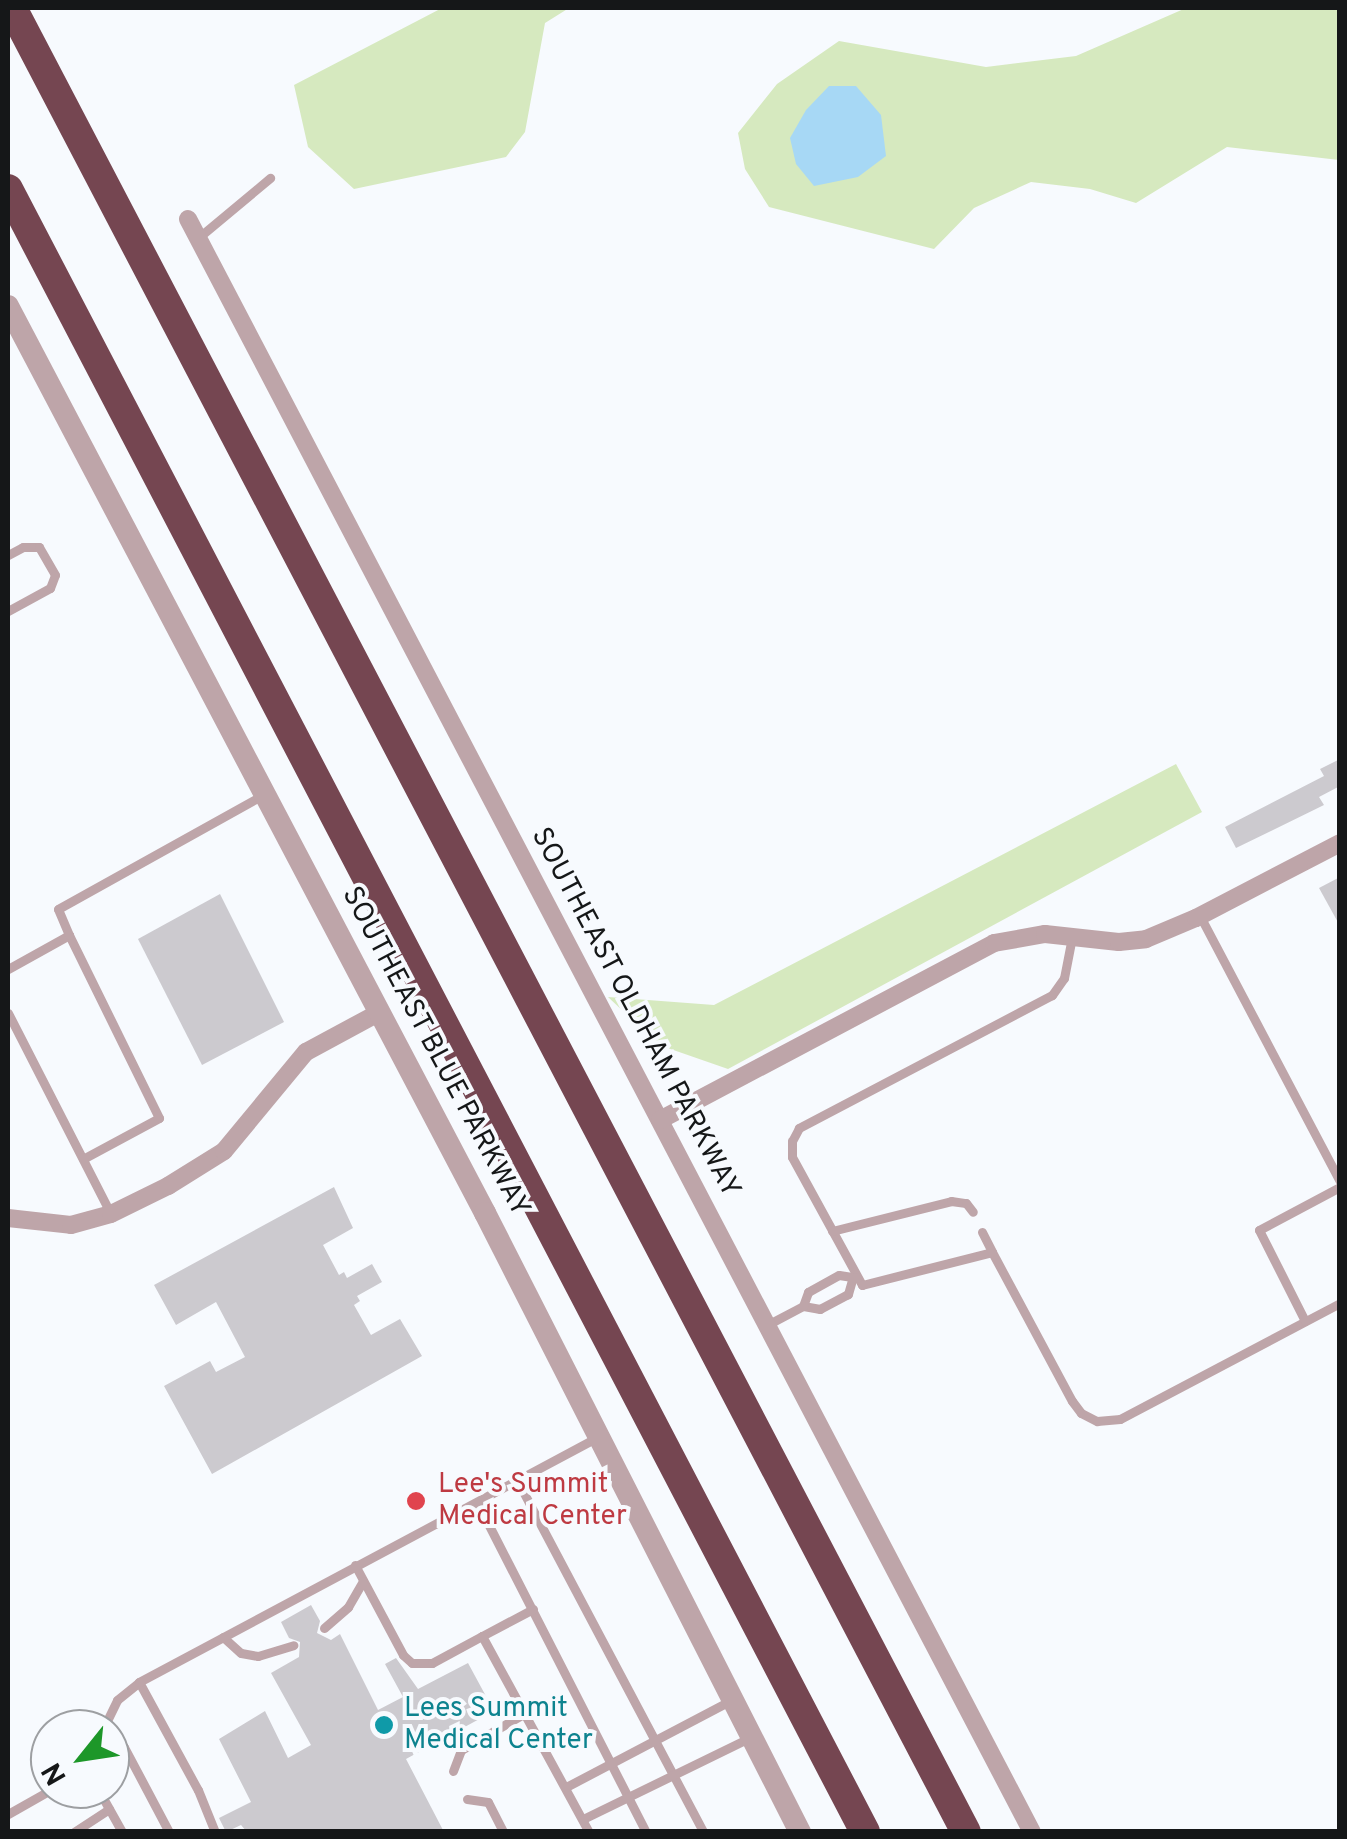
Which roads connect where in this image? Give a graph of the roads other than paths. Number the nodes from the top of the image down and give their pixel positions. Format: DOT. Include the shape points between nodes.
graph roads {
  1 [pos="12,8"];
  2 [pos="270,178"];
  3 [pos="8,189"];
  4 [pos="188,219"];
  5 [pos="198,238"];
  6 [pos="10,318"];
  7 [pos="8,555"];
  8 [pos="8,611"];
  9 [pos="266,794"];
  10 [pos="1340,842"];
  11 [pos="1200,916"];
  12 [pos="69,935"];
  13 [pos="1072,937"];
  14 [pos="8,969"];
  15 [pos="380,1012"];
  16 [pos="8,1013"];
  17 [pos="660,1120"];
  18 [pos="83,1159"];
  19 [pos="1340,1185"];
  20 [pos="973,1212"];
  21 [pos="111,1214"];
  22 [pos="8,1218"];
  23 [pos="832,1231"];
  24 [pos="982,1232"];
  25 [pos="992,1252"];
  26 [pos="854,1279"];
  27 [pos="1340,1303"];
  28 [pos="803,1306"];
  29 [pos="1306,1321"];
  30 [pos="767,1325"];
  31 [pos="599,1437"];
  32 [pos="517,1480"];
  33 [pos="477,1502"];
  34 [pos="355,1565"];
  35 [pos="363,1581"];
  36 [pos="533,1609"];
  37 [pos="324,1628"];
  38 [pos="482,1636"];
  39 [pos="223,1637"];
  40 [pos="293,1645"];
  41 [pos="140,1682"];
  42 [pos="734,1698"];
  43 [pos="114,1709"];
  44 [pos="525,1713"];
  45 [pos="752,1736"];
  46 [pos="656,1740"];
  47 [pos="461,1750"];
  48 [pos="130,1759"];
  49 [pos="468,1762"];
  50 [pos="612,1764"];
  51 [pos="452,1771"];
  52 [pos="673,1774"];
  53 [pos="566,1787"];
  54 [pos="482,1790"];
  55 [pos="627,1796"];
  56 [pos="467,1799"];
  57 [pos="30,1802"];
  58 [pos="488,1802"];
  59 [pos="108,1809"];
  60 [pos="110,1809"];
  61 [pos="8,1814"];
  62 [pos="583,1818"];
  63 [pos="74,1832"];
  64 [pos="122,1832"];
  65 [pos="169,1832"];
  66 [pos="215,1832"];
  67 [pos="503,1832"];
  68 [pos="589,1832"];
  69 [pos="646,1832"];
  70 [pos="703,1832"];
  71 [pos="800,1832"];
  72 [pos="865,1832"];
  73 [pos="966,1832"];
  74 [pos="1032,1832"];
  1 -- 73 [label="highway"];
  2 -- 5 [label="lane"];
  3 -- 72 [label="highway"];
  4 -- 5 [label="street, SOUTHEAST OLDHAM PARKWAY"];
  5 -- 17 [label="street, SOUTHEAST OLDHAM PARKWAY"];
  6 -- 9 [label="street, SOUTHEAST BLUE PARKWAY"];
  7 -- 8 [label="lane" via="39,547 55,574 50,588"];
  9 -- 12 [label="lane" via="58,910"];
  9 -- 15 [label="street, SOUTHEAST BLUE PARKWAY"];
  10 -- 11 [label="street"];
  11 -- 13 [label="street" via="1146,939"];
  11 -- 19 [label="lane"];
  12 -- 14 [label="lane"];
  12 -- 18 [label="lane" via="159,1118"];
  13 -- 17 [label="street" via="1020,935 994,943"];
  13 -- 23 [label="lane" via="1064,978 1052,995 799,1128 792,1157"];
  15 -- 21 [label="street" via="306,1052 224,1151"];
  15 -- 31 [label="street, SOUTHEAST BLUE PARKWAY"];
  16 -- 18 [label="lane"];
  17 -- 30 [label="street, SOUTHEAST OLDHAM PARKWAY"];
  18 -- 21 [label="lane"];
  19 -- 29 [label="lane" via="1259,1230"];
  20 -- 23 [label="lane" via="951,1201"];
  21 -- 22 [label="street" via="71,1224"];
  23 -- 26 [label="lane"];
  24 -- 25 [label="lane"];
  25 -- 26 [label="lane" via="862,1285"];
  25 -- 29 [label="lane" via="1072,1401 1096,1421 1120,1419"];
  26 -- 28 [label="lane" via="848,1294 820,1309"];
  26 -- 28 [label="lane" via="840,1274 808,1292"];
  27 -- 29 [label="lane"];
  28 -- 30 [label="lane"];
  30 -- 74 [label="street, SOUTHEAST OLDHAM PARKWAY"];
  31 -- 32 [label="lane"];
  31 -- 42 [label="street, SOUTHEAST BLUE PARKWAY"];
  32 -- 33 [label="lane"];
  32 -- 46 [label="lane"];
  33 -- 34 [label="lane"];
  33 -- 36 [label="lane"];
  34 -- 35 [label="lane"];
  34 -- 39 [label="lane"];
  35 -- 37 [label="lane" via="348,1607"];
  35 -- 38 [label="lane" via="412,1662 432,1663"];
  36 -- 38 [label="lane"];
  36 -- 50 [label="lane"];
  38 -- 44 [label="lane"];
  39 -- 40 [label="lane" via="241,1653 258,1656"];
  39 -- 41 [label="lane"];
  41 -- 43 [label="lane"];
  41 -- 66 [label="lane"];
  42 -- 45 [label="street, SOUTHEAST BLUE PARKWAY"];
  42 -- 46 [label="lane"];
  44 -- 47 [label="lane"];
  44 -- 53 [label="lane"];
  45 -- 52 [label="lane"];
  45 -- 71 [label="street, SOUTHEAST BLUE PARKWAY"];
  46 -- 50 [label="lane"];
  46 -- 52 [label="lane"];
  47 -- 49 [label="lane"];
  47 -- 51 [label="lane"];
  48 -- 65 [label="lane"];
  50 -- 53 [label="lane"];
  50 -- 55 [label="lane"];
  52 -- 55 [label="lane"];
  52 -- 70 [label="lane"];
  53 -- 62 [label="lane"];
  54 -- 58 [label="lane"];
  55 -- 62 [label="lane"];
  55 -- 69 [label="lane"];
  56 -- 58 [label="lane"];
  57 -- 61 [label="lane"];
  58 -- 67 [label="lane"];
  59 -- 63 [label="lane"];
  60 -- 64 [label="lane"];
  62 -- 68 [label="lane"];
}
